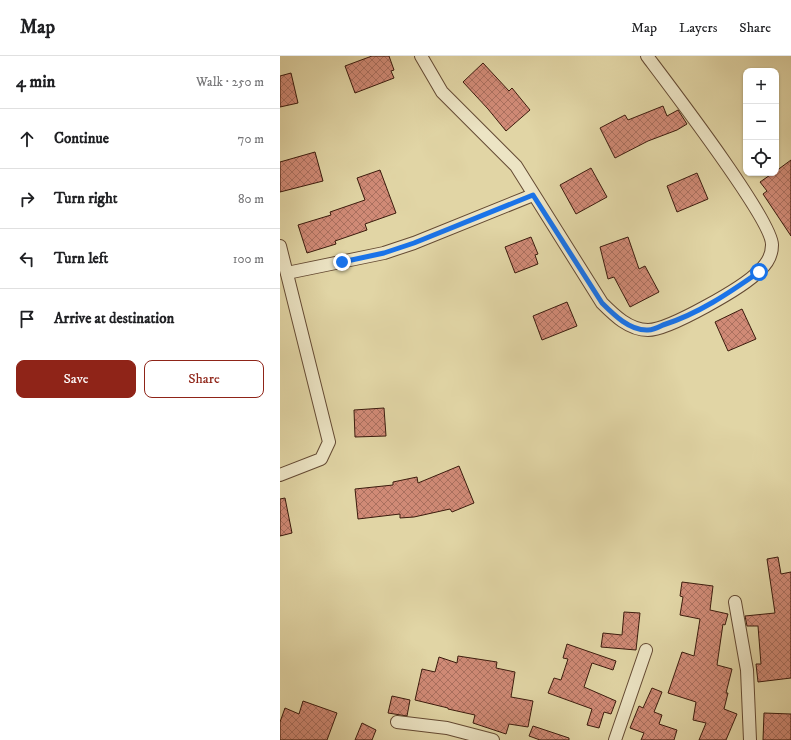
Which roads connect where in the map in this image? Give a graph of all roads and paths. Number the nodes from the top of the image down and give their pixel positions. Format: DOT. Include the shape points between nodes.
graph roads {
  1 [pos="421,56"];
  2 [pos="647,56"];
  3 [pos="533,195"];
  4 [pos="280,246"];
  5 [pos="287,273"];
  6 [pos="280,475"];
  7 [pos="735,602"];
  8 [pos="646,650"];
  9 [pos="396,722"];
  10 [pos="493,740"];
  11 [pos="615,740"];
  12 [pos="750,740"];
  1 -- 3 [label="street" via="442,92 516,166"];
  2 -- 3 [label="street" via="726,165 766,227 772,244 770,258 759,272 692,314 648,330 631,326 602,303"];
  3 -- 5 [label="street" via="384,253"];
  4 -- 5 [label="street"];
  5 -- 6 [label="street" via="329,442 321,459"];
  7 -- 12 [label="street" via="747,670"];
  8 -- 11 [label="street"];
  9 -- 10 [label="street" via="447,728"];
}
